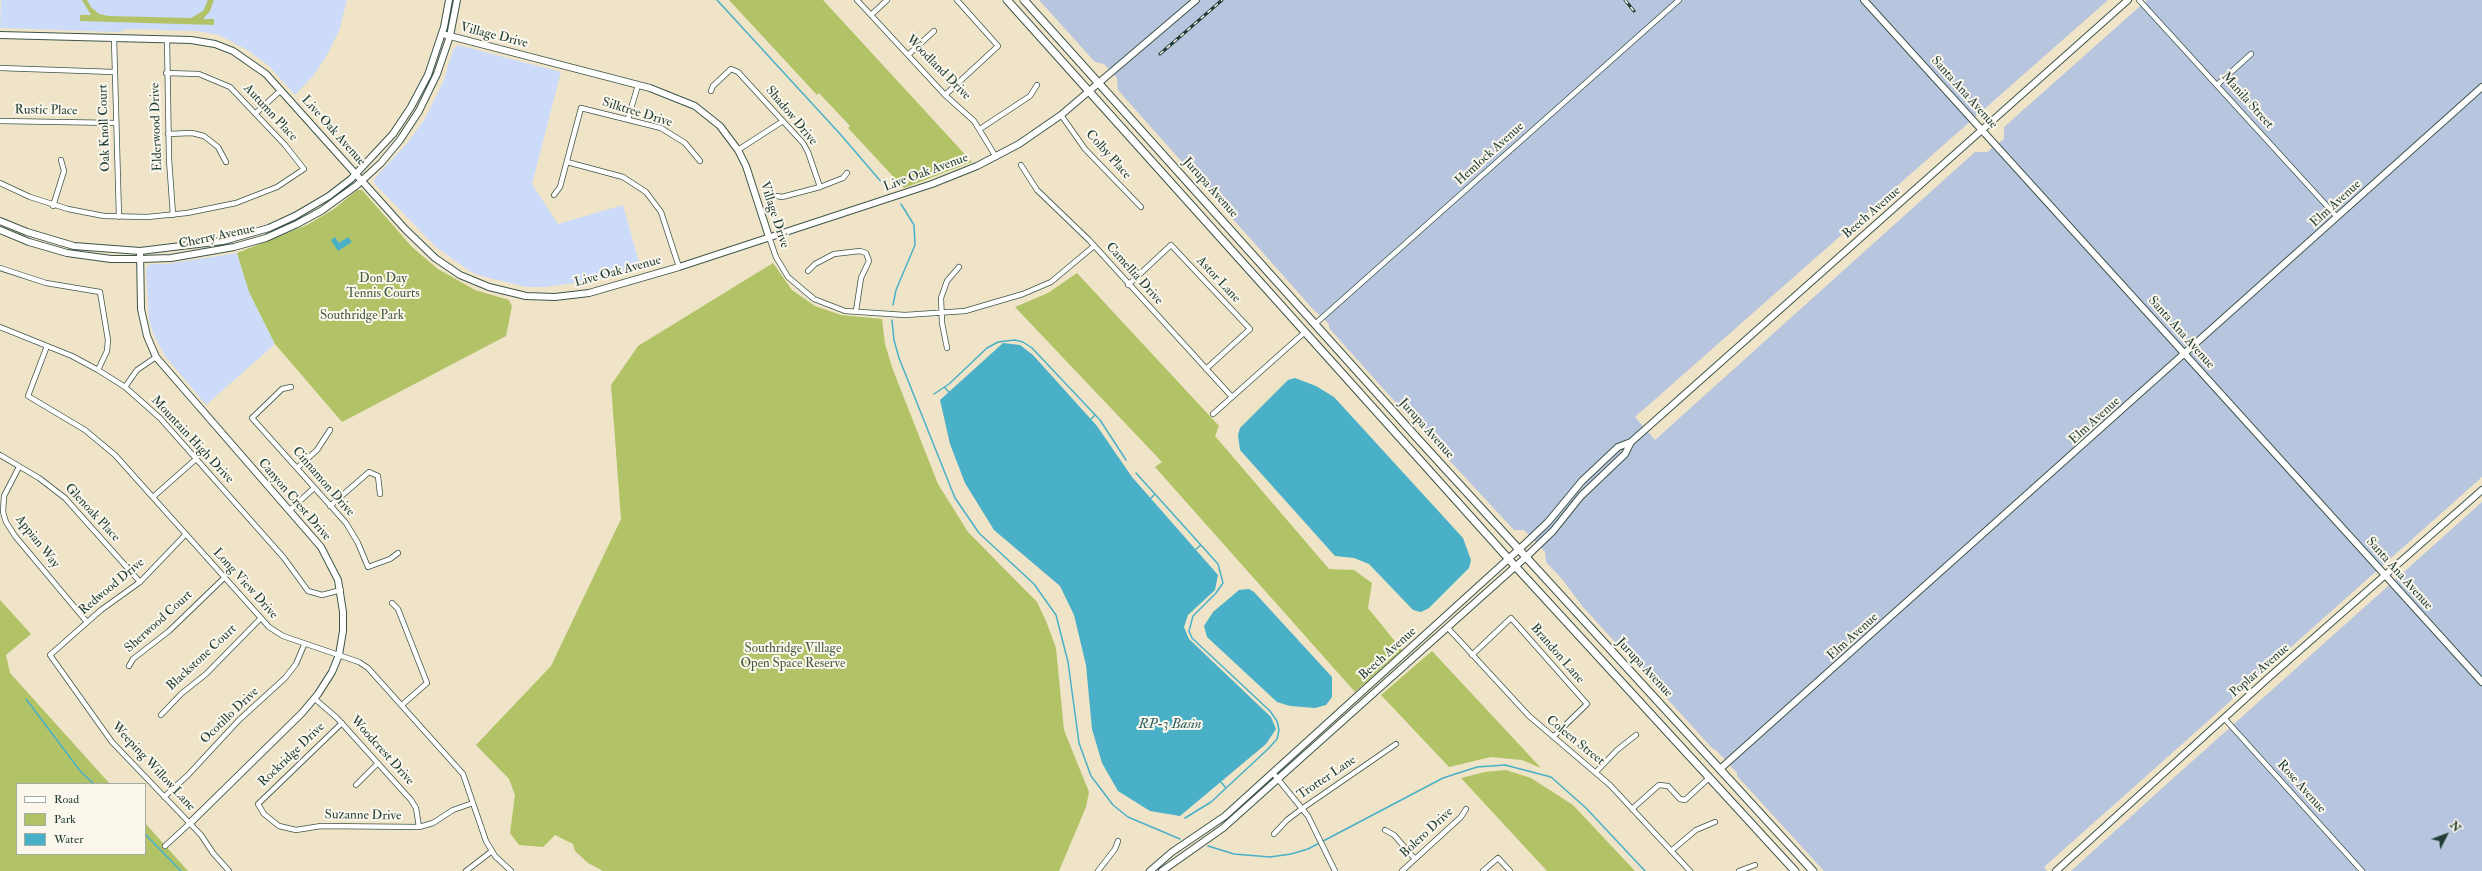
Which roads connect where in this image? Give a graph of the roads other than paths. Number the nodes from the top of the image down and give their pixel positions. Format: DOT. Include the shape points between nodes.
graph roads {
  1 [pos="449,0"];
  2 [pos="457,0"];
  3 [pos="858,0"];
  4 [pos="887,0"];
  5 [pos="957,0"];
  6 [pos="1007,0"];
  7 [pos="1024,0"];
  8 [pos="1196,0"];
  9 [pos="1679,0"];
  10 [pos="1864,0"];
  11 [pos="2128,0"];
  12 [pos="2140,0"];
  13 [pos="871,15"];
  14 [pos="934,31"];
  15 [pos="442,34"];
  16 [pos="0,35"];
  17 [pos="450,36"];
  18 [pos="114,38"];
  19 [pos="167,39"];
  20 [pos="2251,54"];
  21 [pos="908,55"];
  22 [pos="0,68"];
  23 [pos="114,72"];
  24 [pos="166,73"];
  25 [pos="1099,82"];
  26 [pos="638,85"];
  27 [pos="1037,85"];
  28 [pos="2217,85"];
  29 [pos="2482,87"];
  30 [pos="281,90"];
  31 [pos="1089,91"];
  32 [pos="711,92"];
  33 [pos="945,95"];
  34 [pos="256,113"];
  35 [pos="1061,116"];
  36 [pos="628,119"];
  37 [pos="0,121"];
  38 [pos="783,121"];
  39 [pos="116,123"];
  40 [pos="980,129"];
  41 [pos="1982,130"];
  42 [pos="168,134"];
  43 [pos="738,150"];
  44 [pos="996,157"];
  45 [pos="61,160"];
  46 [pos="700,161"];
  47 [pos="226,162"];
  48 [pos="567,162"];
  49 [pos="1021,165"];
  50 [pos="847,173"];
  51 [pos="357,174"];
  52 [pos="362,180"];
  53 [pos="0,183"];
  54 [pos="820,187"];
  55 [pos="554,195"];
  56 [pos="777,196"];
  57 [pos="53,206"];
  58 [pos="1141,207"];
  59 [pos="173,215"];
  60 [pos="119,217"];
  61 [pos="2337,217"];
  62 [pos="0,221"];
  63 [pos="0,230"];
  64 [pos="769,237"];
  65 [pos="1094,246"];
  66 [pos="140,251"];
  67 [pos="140,259"];
  68 [pos="679,267"];
  69 [pos="959,267"];
  70 [pos="0,268"];
  71 [pos="808,271"];
  72 [pos="1128,285"];
  73 [pos="856,311"];
  74 [pos="941,314"];
  75 [pos="1315,324"];
  76 [pos="0,327"];
  77 [pos="1305,332"];
  78 [pos="47,346"];
  79 [pos="947,348"];
  80 [pos="2185,354"];
  81 [pos="156,356"];
  82 [pos="1206,369"];
  83 [pos="98,370"];
  84 [pos="125,387"];
  85 [pos="291,387"];
  86 [pos="1232,397"];
  87 [pos="1214,414"];
  88 [pos="330,430"];
  89 [pos="1631,442"];
  90 [pos="0,455"];
  91 [pos="196,459"];
  92 [pos="19,467"];
  93 [pos="297,468"];
  94 [pos="314,488"];
  95 [pos="2482,490"];
  96 [pos="380,494"];
  97 [pos="153,497"];
  98 [pos="330,506"];
  99 [pos="290,510"];
  100 [pos="186,534"];
  101 [pos="1519,549"];
  102 [pos="398,553"];
  103 [pos="1526,557"];
  104 [pos="1509,559"];
  105 [pos="1515,566"];
  106 [pos="2386,576"];
  107 [pos="224,578"];
  108 [pos="140,582"];
  109 [pos="340,590"];
  110 [pos="392,603"];
  111 [pos="260,619"];
  112 [pos="87,622"];
  113 [pos="1447,627"];
  114 [pos="304,645"];
  115 [pos="339,655"];
  116 [pos="1472,655"];
  117 [pos="50,656"];
  118 [pos="129,666"];
  119 [pos="2482,682"];
  120 [pos="315,699"];
  121 [pos="402,705"];
  122 [pos="161,715"];
  123 [pos="2224,718"];
  124 [pos="342,723"];
  125 [pos="1636,736"];
  126 [pos="1553,737"];
  127 [pos="1396,744"];
  128 [pos="378,763"];
  129 [pos="1720,769"];
  130 [pos="1596,772"];
  131 [pos="1273,773"];
  132 [pos="1709,778"];
  133 [pos="1278,779"];
  134 [pos="356,785"];
  135 [pos="164,797"];
  136 [pos="473,803"];
  137 [pos="258,804"];
  138 [pos="1303,808"];
  139 [pos="1466,809"];
  140 [pos="1632,809"];
  141 [pos="1715,822"];
  142 [pos="190,823"];
  143 [pos="419,827"];
  144 [pos="1385,830"];
  145 [pos="1274,834"];
  146 [pos="1118,841"];
  147 [pos="165,846"];
  148 [pos="492,851"];
  149 [pos="1671,851"];
  150 [pos="1415,859"];
  151 [pos="1157,864"];
  152 [pos="1755,865"];
  153 [pos="229,871"];
  154 [pos="467,871"];
  155 [pos="511,871"];
  156 [pos="1098,871"];
  157 [pos="1150,871"];
  158 [pos="1163,871"];
  159 [pos="1335,871"];
  160 [pos="1402,871"];
  161 [pos="1483,871"];
  162 [pos="1510,871"];
  163 [pos="1690,871"];
  164 [pos="1739,871"];
  165 [pos="1795,871"];
  166 [pos="1813,871"];
  167 [pos="2056,871"];
  168 [pos="2362,871"];
  1 -- 15 [label="street, Cherry Avenue"];
  2 -- 17 [label="street, Cherry Avenue"];
  3 -- 13 [label="street, Woodland Drive"];
  4 -- 13 [label="street"];
  5 -- 33 [label="street" via="998,46"];
  6 -- 31 [label="main road, Jurupa Avenue"];
  7 -- 25 [label="main road, Jurupa Avenue"];
  8 -- 25 [label="street, Live Oak Avenue"];
  9 -- 75 [label="street, Hemlock Avenue"];
  10 -- 41 [label="street, Santa Ana Avenue"];
  11 -- 41 [label="street, Beech Avenue"];
  12 -- 28 [label="street, Manila Street"];
  13 -- 21 [label="street, Woodland Drive"];
  14 -- 21 [label="street"];
  15 -- 17 [label="street, Village Drive"];
  15 -- 51 [label="street, Cherry Avenue" via="428,75 412,107 389,140"];
  16 -- 18 [label="street, Live Oak Avenue"];
  17 -- 26 [label="street, Village Drive"];
  17 -- 52 [label="street, Cherry Avenue" via="437,74 419,111 391,152"];
  18 -- 19 [label="street, Live Oak Avenue"];
  18 -- 23 [label="street, Oak Knoll Court"];
  19 -- 24 [label="street, Elderwood Drive"];
  19 -- 30 [label="street, Live Oak Avenue" via="203,41 229,49 258,66"];
  20 -- 28 [label="street"];
  21 -- 33 [label="street, Woodland Drive"];
  22 -- 23 [label="street"];
  23 -- 39 [label="street, Oak Knoll Court"];
  24 -- 34 [label="street, Autumn Place" via="199,74 220,81 234,90"];
  24 -- 42 [label="street, Elderwood Drive"];
  25 -- 31 [label="street, Live Oak Avenue"];
  25 -- 75 [label="main road, Jurupa Avenue"];
  26 -- 36 [label="street"];
  26 -- 43 [label="street, Village Drive" via="669,94 695,106 720,126"];
  27 -- 40 [label="street" via="1030,96"];
  28 -- 61 [label="street, Manila Street"];
  29 -- 61 [label="street, Elm Avenue"];
  30 -- 34 [label="street"];
  30 -- 51 [label="street, Live Oak Avenue"];
  31 -- 35 [label="street, Live Oak Avenue"];
  31 -- 77 [label="main road, Jurupa Avenue"];
  32 -- 38 [label="street, Shadow Drive" via="713,86 731,69 738,72"];
  33 -- 40 [label="street, Woodland Drive" via="966,112"];
  34 -- 59 [label="street, Autumn Place" via="304,169 277,187 251,199"];
  35 -- 44 [label="street, Live Oak Avenue"];
  35 -- 58 [label="street, Colby Place" via="1085,148"];
  36 -- 46 [label="street, Silktree Drive" via="661,128 674,135 685,143"];
  36 -- 48 [label="street, Silktree Drive" via="581,108"];
  37 -- 39 [label="street, Rustic Place"];
  38 -- 43 [label="street"];
  38 -- 54 [label="street, Shadow Drive" via="807,149"];
  39 -- 60 [label="street, Oak Knoll Court"];
  40 -- 44 [label="street, Woodland Drive"];
  41 -- 80 [label="street, Santa Ana Avenue"];
  41 -- 89 [label="street, Beech Avenue"];
  42 -- 47 [label="street" via="194,133 204,136 215,144"];
  42 -- 59 [label="street, Elderwood Drive"];
  43 -- 64 [label="street, Village Drive" via="746,166"];
  44 -- 64 [label="street, Live Oak Avenue" via="955,176 910,192"];
  45 -- 57 [label="street" via="64,171"];
  48 -- 55 [label="street" via="560,187"];
  48 -- 68 [label="street" via="623,177 646,192 661,212"];
  49 -- 65 [label="street, Camellia Drive" via="1037,190"];
  50 -- 54 [label="street" via="843,178"];
  51 -- 52 [label="street, Live Oak Avenue"];
  51 -- 66 [label="street, Cherry Avenue" via="314,206 269,228 223,241"];
  52 -- 67 [label="street, Cherry Avenue" via="314,215 266,238 234,247 170,258"];
  52 -- 68 [label="street, Live Oak Avenue" via="435,258 460,275 503,291 534,297 571,296"];
  53 -- 57 [label="street"];
  54 -- 56 [label="street" via="782,197"];
  57 -- 60 [label="street"];
  59 -- 60 [label="street"];
  61 -- 80 [label="street, Elm Avenue"];
  62 -- 66 [label="street, Cherry Avenue" via="74,246"];
  63 -- 67 [label="street, Cherry Avenue" via="67,253 111,259"];
  64 -- 68 [label="street, Live Oak Avenue"];
  64 -- 73 [label="street, Village Drive" via="782,268 802,291 832,308"];
  65 -- 72 [label="street, Camellia Drive"];
  65 -- 74 [label="street, Village Drive" via="1056,279 1039,288 987,306"];
  66 -- 67 [label="street, Canyon Crest Drive"];
  67 -- 81 [label="street, Canyon Crest Drive" via="142,319"];
  69 -- 74 [label="street" via="945,287 941,298"];
  70 -- 83 [label="street" via="46,284 100,292 108,340"];
  71 -- 73 [label="street" via="815,264 834,254 854,251 866,253 869,261 861,278"];
  72 -- 82 [label="street, Camellia Drive"];
  72 -- 82 [label="street, Astor Lane" via="1171,245 1250,329"];
  73 -- 74 [label="street, Village Drive"];
  74 -- 79 [label="street"];
  75 -- 101 [label="main road, Jurupa Avenue"];
  76 -- 78 [label="street, Mountain High Drive"];
  77 -- 86 [label="street"];
  77 -- 104 [label="main road, Jurupa Avenue"];
  78 -- 83 [label="street, Mountain High Drive"];
  78 -- 97 [label="street, Long View Drive" via="28,396 85,430 105,446"];
  80 -- 106 [label="street, Santa Ana Avenue"];
  80 -- 129 [label="street, Elm Avenue"];
  81 -- 84 [label="street" via="137,370"];
  81 -- 99 [label="street, Canyon Crest Drive"];
  82 -- 86 [label="street, Camellia Drive"];
  83 -- 84 [label="street, Mountain High Drive"];
  84 -- 91 [label="street, Mountain High Drive" via="160,418"];
  85 -- 93 [label="street, Cinnamon Drive" via="282,389 252,418"];
  86 -- 87 [label="street"];
  88 -- 93 [label="street" via="317,450"];
  89 -- 101 [label="street, Beech Avenue" via="1618,447 1582,481 1548,522"];
  89 -- 103 [label="street, Beech Avenue" via="1625,454 1581,496"];
  90 -- 92 [label="street, Glenoak Place"];
  91 -- 97 [label="street"];
  91 -- 109 [label="street, Mountain High Drive" via="284,558 308,591 322,595"];
  92 -- 108 [label="street, Glenoak Place" via="65,498"];
  92 -- 112 [label="street, Appian Way" via="4,496 3,512 6,522"];
  93 -- 94 [label="street, Cinnamon Drive"];
  94 -- 98 [label="street, Cinnamon Drive"];
  94 -- 99 [label="street"];
  95 -- 106 [label="street, Poplar Avenue"];
  96 -- 98 [label="street" via="380,479 377,474 370,472"];
  97 -- 100 [label="street, Long View Drive"];
  98 -- 102 [label="street, Cinnamon Drive" via="354,535 368,567 390,559"];
  99 -- 109 [label="street, Canyon Crest Drive" via="326,554"];
  100 -- 107 [label="street, Long View Drive"];
  100 -- 108 [label="street, Redwood Drive"];
  101 -- 103 [label="main road, Jurupa Avenue"];
  101 -- 104 [label="street, Beech Avenue"];
  103 -- 105 [label="street, Beech Avenue"];
  103 -- 129 [label="main road, Jurupa Avenue"];
  104 -- 105 [label="main road, Jurupa Avenue"];
  104 -- 131 [label="street, Beech Avenue"];
  105 -- 113 [label="street, Beech Avenue"];
  105 -- 132 [label="main road, Jurupa Avenue"];
  106 -- 119 [label="street, Santa Ana Avenue"];
  106 -- 123 [label="street, Poplar Avenue"];
  107 -- 111 [label="street, Long View Drive"];
  107 -- 118 [label="street, Sherwood Court" via="169,632 133,659"];
  108 -- 112 [label="street, Redwood Drive"];
  109 -- 115 [label="street, Canyon Crest Drive" via="344,620"];
  110 -- 121 [label="street" via="398,609 427,683"];
  111 -- 114 [label="street, Long View Drive" via="283,636"];
  111 -- 122 [label="street, Blackstone Court"];
  112 -- 117 [label="street, Redwood Drive"];
  113 -- 116 [label="street, Coleen Street"];
  113 -- 133 [label="street, Beech Avenue"];
  114 -- 115 [label="street, Long View Drive"];
  114 -- 135 [label="street, Ocotillo Drive" via="296,664 285,678 239,720"];
  115 -- 120 [label="street, Canyon Crest Drive"];
  115 -- 121 [label="street, Long View Drive" via="367,667"];
  116 -- 126 [label="street, Coleen Street" via="1533,721"];
  116 -- 126 [label="street, Brandon Lane" via="1511,618 1587,704"];
  117 -- 135 [label="street, Weeping Willow Lane" via="112,742"];
  120 -- 124 [label="street, Woodcrest Drive"];
  120 -- 142 [label="street, Canyon Crest Drive"];
  121 -- 136 [label="street, Long View Drive" via="462,774"];
  123 -- 167 [label="street, Poplar Avenue"];
  123 -- 168 [label="street, Rose Avenue"];
  124 -- 128 [label="street, Woodcrest Drive"];
  124 -- 137 [label="street, Rockridge Drive"];
  125 -- 130 [label="street" via="1613,753"];
  126 -- 130 [label="street, Coleen Street"];
  127 -- 138 [label="street, Trotter Lane"];
  128 -- 134 [label="street"];
  128 -- 143 [label="street, Woodcrest Drive" via="412,802"];
  129 -- 166 [label="main road, Jurupa Avenue"];
  130 -- 140 [label="street, Coleen Street"];
  131 -- 133 [label="street"];
  131 -- 151 [label="street, Beech Avenue" via="1216,823"];
  132 -- 140 [label="street" via="1685,800 1680,799 1668,786 1659,785"];
  132 -- 165 [label="main road, Jurupa Avenue"];
  133 -- 138 [label="street"];
  133 -- 158 [label="street, Beech Avenue" via="1223,828"];
  135 -- 142 [label="street, Weeping Willow Lane"];
  136 -- 143 [label="street, Suzanne Drive" via="452,810 433,823"];
  136 -- 148 [label="street, Long View Drive" via="483,834"];
  137 -- 143 [label="street, Suzanne Drive" via="274,822 290,830 321,826"];
  138 -- 145 [label="street, Trotter Lane"];
  138 -- 159 [label="street"];
  139 -- 150 [label="street, Bolero Drive" via="1461,817"];
  140 -- 149 [label="street, Coleen Street"];
  141 -- 149 [label="street" via="1696,830"];
  142 -- 147 [label="street, Canyon Crest Drive"];
  142 -- 153 [label="street, Weeping Willow Lane"];
  144 -- 150 [label="street" via="1394,835"];
  146 -- 156 [label="street" via="1115,850"];
  148 -- 154 [label="street"];
  148 -- 155 [label="street, Long View Drive"];
  149 -- 163 [label="street, Coleen Street"];
  150 -- 160 [label="street, Bolero Drive"];
  151 -- 157 [label="street, Beech Avenue"];
  151 -- 158 [label="street"];
  152 -- 164 [label="street"];
  161 -- 162 [label="street" via="1498,858"];
}
